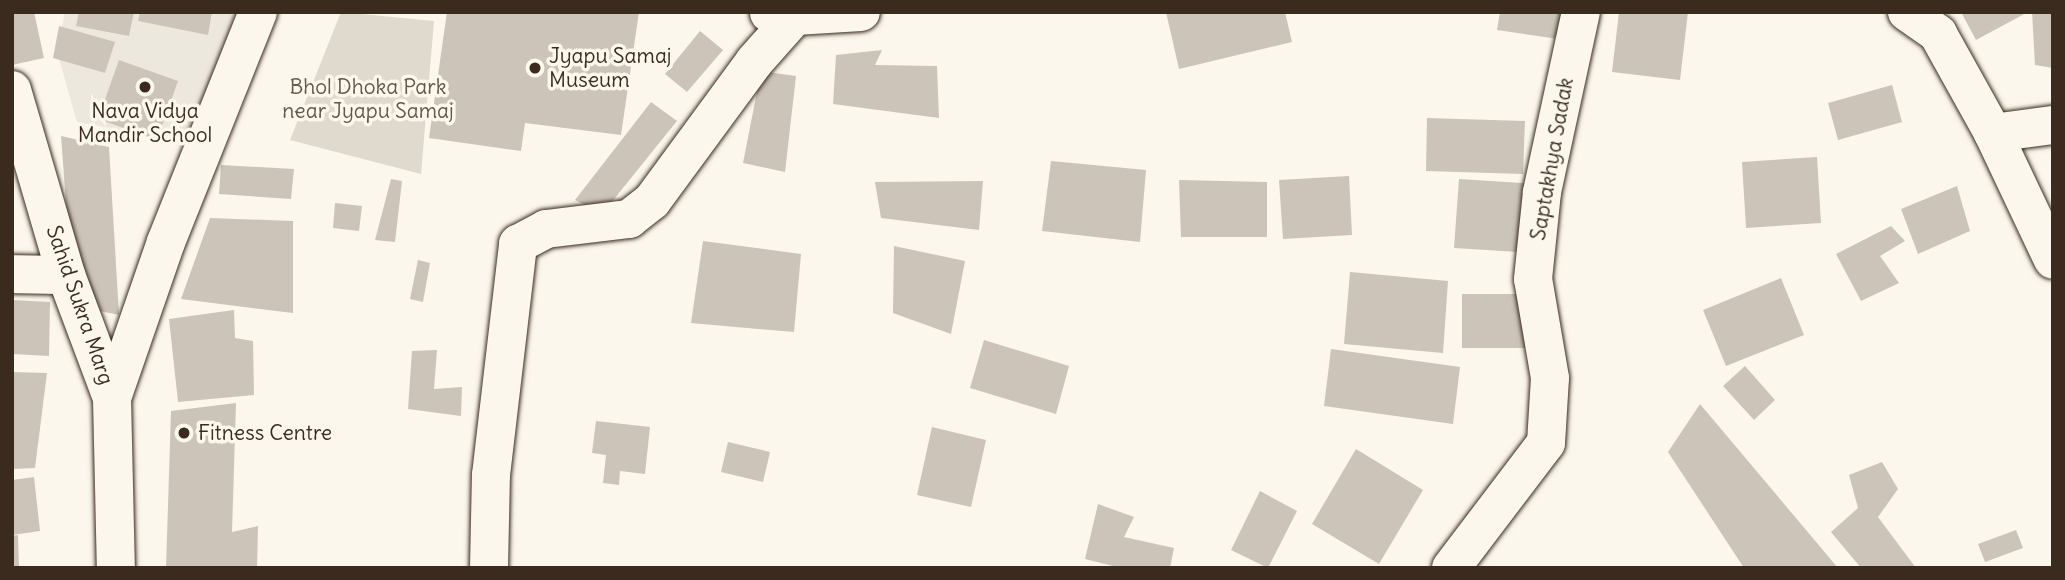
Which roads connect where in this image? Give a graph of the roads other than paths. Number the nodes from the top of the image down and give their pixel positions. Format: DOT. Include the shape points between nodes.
graph roads {
  1 [pos="258,12"];
  2 [pos="861,12"];
  3 [pos="1580,12"];
  4 [pos="1908,12"];
  5 [pos="779,14"];
  6 [pos="12,90"];
  7 [pos="2053,125"];
  8 [pos="1993,133"];
  9 [pos="2053,260"];
  10 [pos="12,274"];
  11 [pos="66,275"];
  12 [pos="112,398"];
  13 [pos="116,568"];
  14 [pos="489,568"];
  15 [pos="1451,568"];
  1 -- 12 [label="street" via="166,242"];
  2 -- 5 [label="street"];
  3 -- 15 [label="street, Saptakhya Sadak" via="1542,191 1533,279 1550,378 1546,443"];
  4 -- 8 [label="street" via="1938,34"];
  5 -- 14 [label="street" via="754,62 652,201 629,219 546,229 517,244 491,475"];
  6 -- 11 [label="street, Sahid Sukra Marg"];
  7 -- 8 [label="street"];
  8 -- 9 [label="street"];
  10 -- 11 [label="street"];
  11 -- 12 [label="street, Sahid Sukra Marg"];
  12 -- 13 [label="street, Sahid Sukra Marg"];
}
